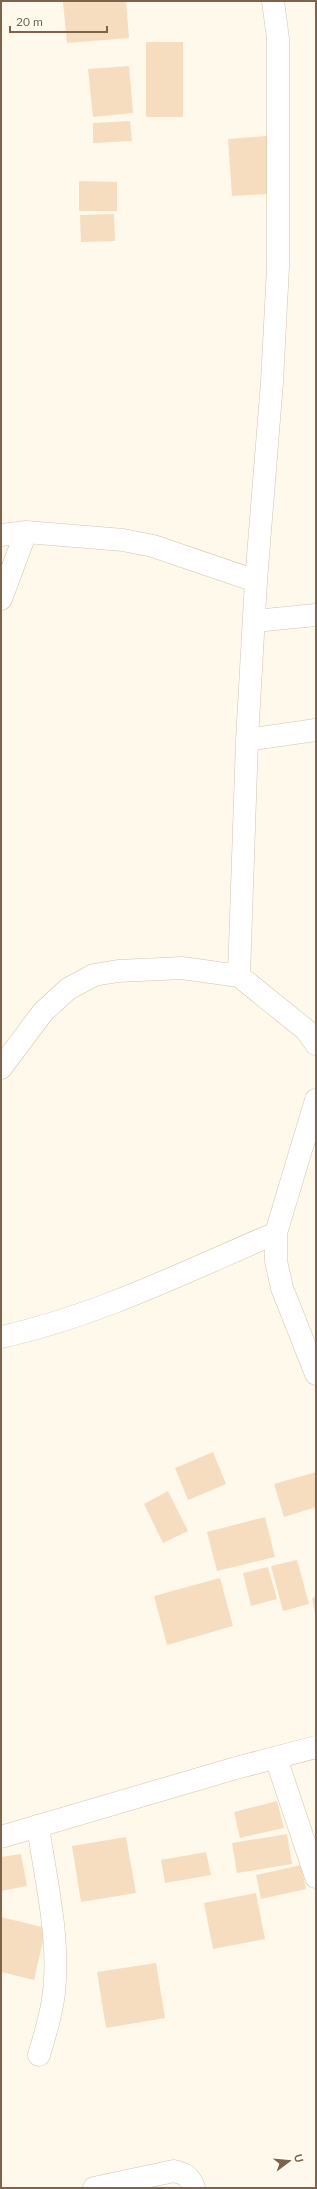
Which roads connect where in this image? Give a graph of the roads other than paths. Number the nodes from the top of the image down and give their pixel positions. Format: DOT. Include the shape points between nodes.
graph roads {
  1 [pos="273,1"];
  2 [pos="26,532"];
  3 [pos="1,535"];
  4 [pos="256,581"];
  5 [pos="1,599"];
  6 [pos="316,615"];
  7 [pos="254,621"];
  8 [pos="316,730"];
  9 [pos="247,740"];
  10 [pos="239,976"];
  11 [pos="316,1044"];
  12 [pos="1,1068"];
  13 [pos="316,1100"];
  14 [pos="276,1233"];
  15 [pos="1,1336"];
  16 [pos="316,1374"];
  17 [pos="316,1747"];
  18 [pos="276,1758"];
  19 [pos="38,1826"];
  20 [pos="1,1837"];
  21 [pos="316,1877"];
  22 [pos="39,2055"];
  23 [pos="94,2188"];
  24 [pos="194,2188"];
  1 -- 4 [label="street" via="278,39 278,267 272,382"];
  2 -- 3 [label="street"];
  2 -- 4 [label="street" via="123,540 153,546"];
  2 -- 5 [label="street"];
  4 -- 7 [label="street"];
  6 -- 7 [label="street"];
  7 -- 9 [label="street"];
  8 -- 9 [label="street"];
  9 -- 10 [label="street"];
  10 -- 11 [label="street" via="306,1030"];
  10 -- 12 [label="street" via="182,968 118,971 94,975 68,989 43,1012"];
  13 -- 14 [label="street"];
  14 -- 15 [label="street" via="110,1303 29,1330"];
  14 -- 16 [label="street" via="276,1261 282,1288"];
  17 -- 18 [label="street"];
  18 -- 19 [label="street"];
  18 -- 21 [label="street"];
  19 -- 20 [label="street"];
  19 -- 22 [label="street" via="52,1924 55,1980 49,2021"];
  23 -- 24 [label="street" via="174,2171 186,2174"];
}
